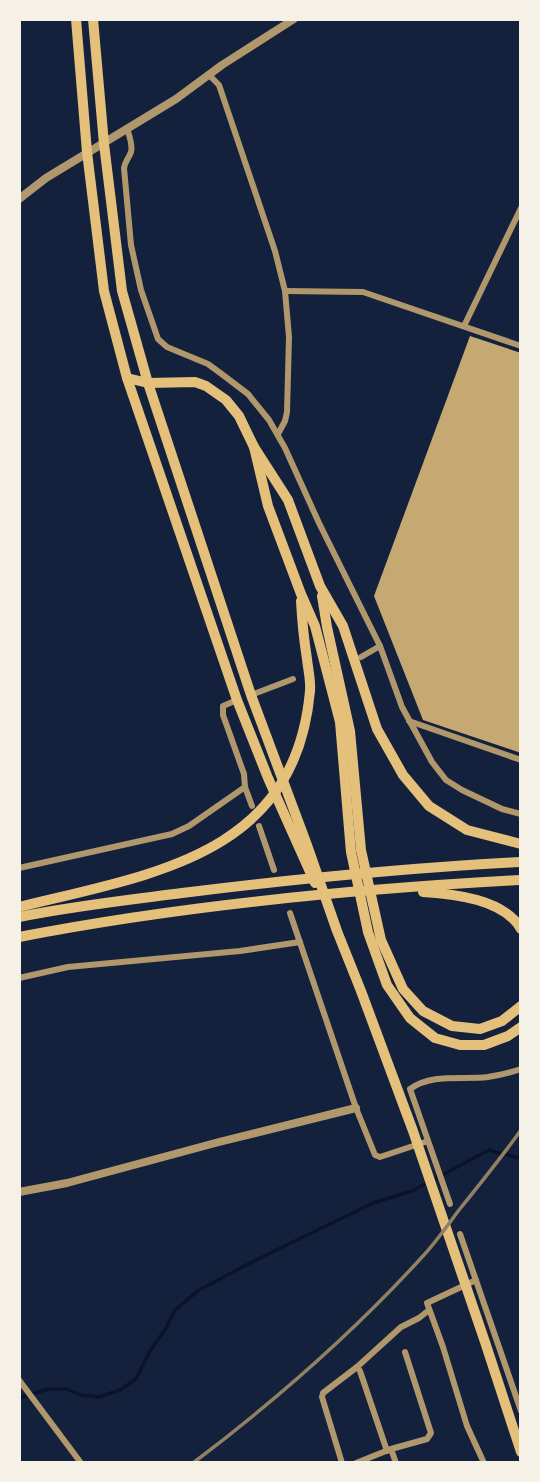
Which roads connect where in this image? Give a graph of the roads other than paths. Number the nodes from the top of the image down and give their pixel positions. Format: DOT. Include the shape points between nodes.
graph roads {
  1 [pos="76,19"];
  2 [pos="93,19"];
  3 [pos="294,19"];
  4 [pos="209,75"];
  5 [pos="127,128"];
  6 [pos="104,144"];
  7 [pos="87,152"];
  8 [pos="19,199"];
  9 [pos="521,208"];
  10 [pos="285,291"];
  11 [pos="464,326"];
  12 [pos="521,346"];
  13 [pos="127,379"];
  14 [pos="148,383"];
  15 [pos="278,435"];
  16 [pos="254,447"];
  17 [pos="320,586"];
  18 [pos="301,594"];
  19 [pos="380,646"];
  20 [pos="361,657"];
  21 [pos="293,679"];
  22 [pos="251,695"];
  23 [pos="237,700"];
  24 [pos="410,721"];
  25 [pos="521,760"];
  26 [pos="245,787"];
  27 [pos="257,807"];
  28 [pos="521,814"];
  29 [pos="258,826"];
  30 [pos="521,844"];
  31 [pos="521,862"];
  32 [pos="19,868"];
  33 [pos="274,870"];
  34 [pos="521,880"];
  35 [pos="382,889"];
  36 [pos="19,906"];
  37 [pos="290,914"];
  38 [pos="19,917"];
  39 [pos="521,929"];
  40 [pos="337,932"];
  41 [pos="19,937"];
  42 [pos="300,942"];
  43 [pos="19,978"];
  44 [pos="521,1006"];
  45 [pos="521,1027"];
  46 [pos="521,1069"];
  47 [pos="356,1108"];
  48 [pos="428,1141"];
  49 [pos="19,1192"];
  50 [pos="450,1204"];
  51 [pos="460,1234"];
  52 [pos="476,1280"];
  53 [pos="429,1310"];
  54 [pos="405,1352"];
  55 [pos="357,1367"];
  56 [pos="19,1380"];
  57 [pos="521,1411"];
  58 [pos="389,1450"];
  59 [pos="521,1452"];
  60 [pos="81,1463"];
  61 [pos="342,1463"];
  62 [pos="356,1463"];
  63 [pos="396,1463"];
  64 [pos="484,1463"];
  1 -- 7 [label="main road"];
  2 -- 6 [label="main road"];
  3 -- 4 [label="street"];
  4 -- 5 [label="street"];
  4 -- 10 [label="street" via="219,85"];
  5 -- 6 [label="street"];
  5 -- 15 [label="street" via="131,154 124,168 131,244 158,339 208,364 248,394"];
  6 -- 7 [label="street"];
  6 -- 14 [label="main road" via="122,290"];
  7 -- 8 [label="street"];
  7 -- 13 [label="main road" via="104,291"];
  9 -- 11 [label="street"];
  10 -- 11 [label="street" via="363,292"];
  10 -- 15 [label="street" via="287,412"];
  11 -- 12 [label="street"];
  13 -- 14 [label="highway"];
  13 -- 23 [label="main road"];
  14 -- 16 [label="highway" via="183,381 206,386 239,416"];
  14 -- 22 [label="main road"];
  15 -- 19 [label="street"];
  16 -- 17 [label="highway" via="288,500"];
  16 -- 18 [label="highway" via="268,506"];
  17 -- 30 [label="highway" via="343,626 377,729 402,775 429,806 467,830"];
  17 -- 44 [label="highway" via="351,731 360,850 381,940 403,989 423,1011 453,1026 480,1029 502,1021"];
  18 -- 27 [label="highway" via="310,689 303,727 294,761 279,787"];
  18 -- 45 [label="highway" via="316,626 340,722 351,852 368,932 387,985 410,1018 435,1038 484,1045"];
  19 -- 20 [label="street"];
  19 -- 24 [label="street"];
  21 -- 22 [label="street"];
  22 -- 40 [label="main road"];
  23 -- 26 [label="street" via="223,706 223,715"];
  23 -- 40 [label="main road"];
  24 -- 25 [label="street"];
  24 -- 28 [label="street" via="446,780"];
  26 -- 27 [label="street"];
  26 -- 32 [label="street" via="172,834"];
  27 -- 36 [label="highway" via="228,839 174,865"];
  29 -- 33 [label="street"];
  31 -- 38 [label="highway" via="284,880"];
  34 -- 35 [label="highway"];
  35 -- 39 [label="highway" via="449,894 489,903"];
  35 -- 41 [label="highway" via="138,917"];
  37 -- 42 [label="street"];
  40 -- 59 [label="main road" via="413,1131"];
  42 -- 43 [label="street" via="68,967"];
  42 -- 47 [label="street"];
  46 -- 48 [label="street" via="486,1077 430,1080 410,1089"];
  47 -- 48 [label="street" via="375,1155"];
  47 -- 49 [label="street"];
  48 -- 50 [label="street"];
  51 -- 52 [label="street"];
  52 -- 53 [label="street" via="427,1303"];
  52 -- 57 [label="street"];
  53 -- 55 [label="street" via="401,1326"];
  53 -- 64 [label="street"];
  54 -- 58 [label="street" via="431,1433 427,1439"];
  55 -- 58 [label="street"];
  55 -- 61 [label="street" via="321,1397"];
  56 -- 60 [label="street"];
  58 -- 62 [label="street"];
  58 -- 63 [label="street"];
}
